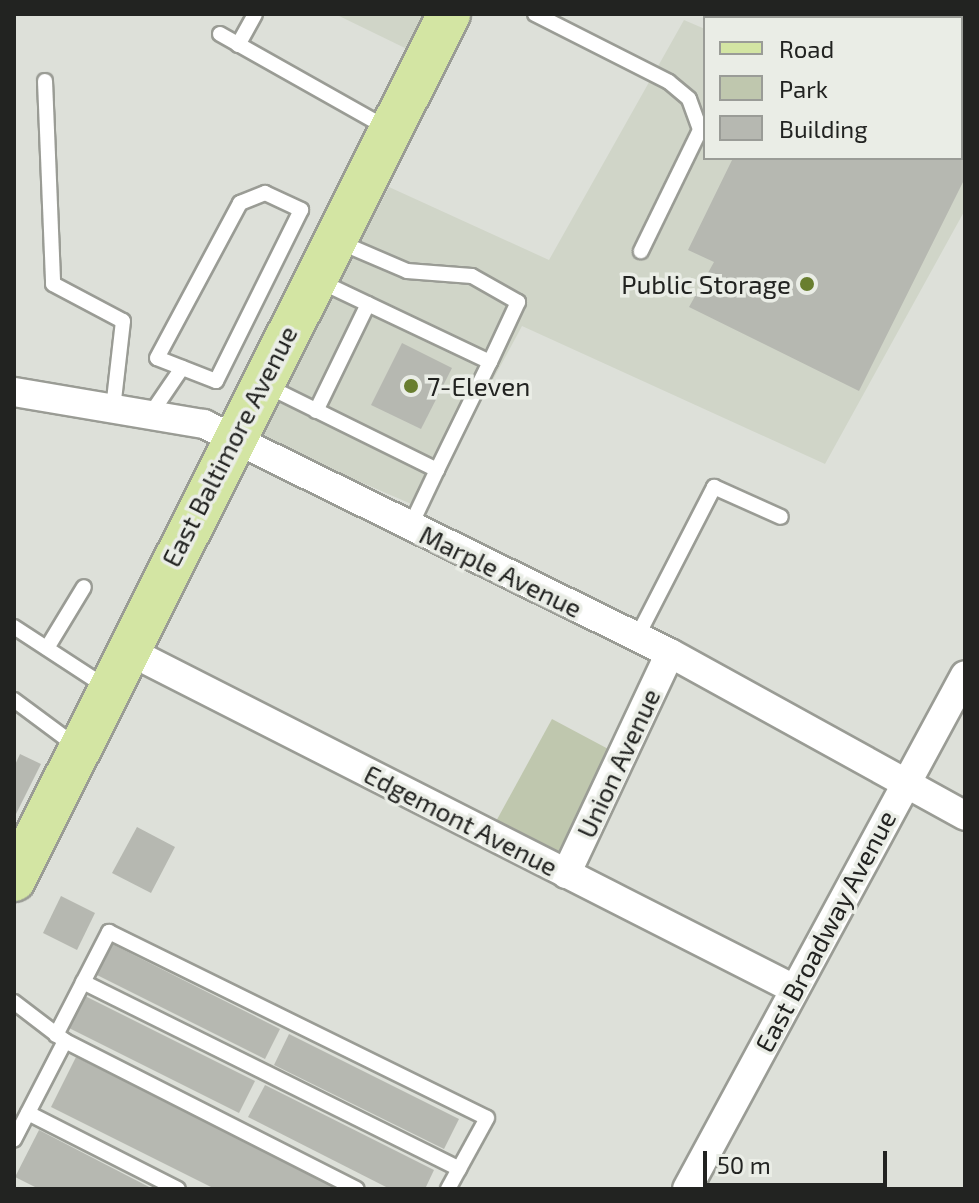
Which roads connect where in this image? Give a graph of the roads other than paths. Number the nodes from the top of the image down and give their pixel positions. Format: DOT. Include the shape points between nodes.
graph roads {
  1 [pos="255,14"];
  2 [pos="535,14"];
  3 [pos="444,16"];
  4 [pos="220,34"];
  5 [pos="238,45"];
  6 [pos="45,81"];
  7 [pos="390,129"];
  8 [pos="335,240"];
  9 [pos="641,251"];
  10 [pos="314,278"];
  11 [pos="368,304"];
  12 [pos="490,362"];
  13 [pos="182,368"];
  14 [pos="261,383"];
  15 [pos="14,392"];
  16 [pos="113,409"];
  17 [pos="316,411"];
  18 [pos="150,415"];
  19 [pos="232,440"];
  20 [pos="437,470"];
  21 [pos="781,517"];
  22 [pos="410,527"];
  23 [pos="84,587"];
  24 [pos="14,627"];
  25 [pos="637,637"];
  26 [pos="47,648"];
  27 [pos="129,651"];
  28 [pos="670,653"];
  29 [pos="965,675"];
  30 [pos="110,689"];
  31 [pos="14,700"];
  32 [pos="80,749"];
  33 [pos="905,783"];
  34 [pos="965,816"];
  35 [pos="566,874"];
  36 [pos="14,880"];
  37 [pos="83,982"];
  38 [pos="794,989"];
  39 [pos="14,1002"];
  40 [pos="60,1038"];
  41 [pos="28,1113"];
  42 [pos="14,1140"];
  43 [pos="459,1169"];
  44 [pos="178,1189"];
  45 [pos="357,1189"];
  46 [pos="448,1189"];
  47 [pos="687,1189"];
  1 -- 5 [label="lane"];
  2 -- 9 [label="lane" via="669,82 689,99 700,130"];
  3 -- 7 [label="main road, East Baltimore Avenue"];
  4 -- 5 [label="lane"];
  5 -- 7 [label="lane"];
  6 -- 16 [label="lane" via="53,284 123,321"];
  7 -- 8 [label="main road, East Baltimore Avenue"];
  8 -- 10 [label="main road, East Baltimore Avenue"];
  8 -- 12 [label="lane" via="407,271 472,276 518,302"];
  10 -- 11 [label="lane"];
  10 -- 14 [label="main road, East Baltimore Avenue"];
  11 -- 12 [label="lane"];
  11 -- 17 [label="lane"];
  12 -- 20 [label="lane"];
  13 -- 13 [label="lane" via="216,381 301,210 265,193 240,203 157,358"];
  13 -- 18 [label="lane"];
  14 -- 17 [label="lane"];
  14 -- 19 [label="main road, East Baltimore Avenue"];
  15 -- 16 [label="street, Marple Avenue"];
  16 -- 18 [label="street, Marple Avenue"];
  17 -- 20 [label="lane"];
  18 -- 19 [label="street, Marple Avenue" via="204,424"];
  19 -- 22 [label="street, Marple Avenue"];
  19 -- 27 [label="main road, East Baltimore Avenue"];
  20 -- 22 [label="lane"];
  21 -- 25 [label="lane" via="714,487"];
  22 -- 25 [label="street, Marple Avenue"];
  23 -- 26 [label="lane"];
  24 -- 26 [label="lane"];
  25 -- 28 [label="street, Marple Avenue"];
  26 -- 30 [label="lane"];
  27 -- 30 [label="main road, East Baltimore Avenue"];
  27 -- 35 [label="street, Edgemont Avenue"];
  28 -- 33 [label="street, Marple Avenue"];
  28 -- 35 [label="street, Union Avenue"];
  29 -- 33 [label="street, East Broadway Avenue"];
  30 -- 32 [label="main road, East Baltimore Avenue"];
  31 -- 32 [label="lane"];
  32 -- 36 [label="main road, East Baltimore Avenue"];
  33 -- 34 [label="street, Marple Avenue"];
  33 -- 38 [label="street, East Broadway Avenue"];
  35 -- 38 [label="street, Edgemont Avenue"];
  37 -- 40 [label="lane"];
  37 -- 43 [label="lane"];
  37 -- 43 [label="lane" via="109,932 487,1118"];
  38 -- 47 [label="street, East Broadway Avenue"];
  39 -- 40 [label="lane"];
  40 -- 41 [label="lane"];
  40 -- 45 [label="lane"];
  41 -- 42 [label="lane"];
  41 -- 44 [label="lane"];
  43 -- 46 [label="lane"];
}
